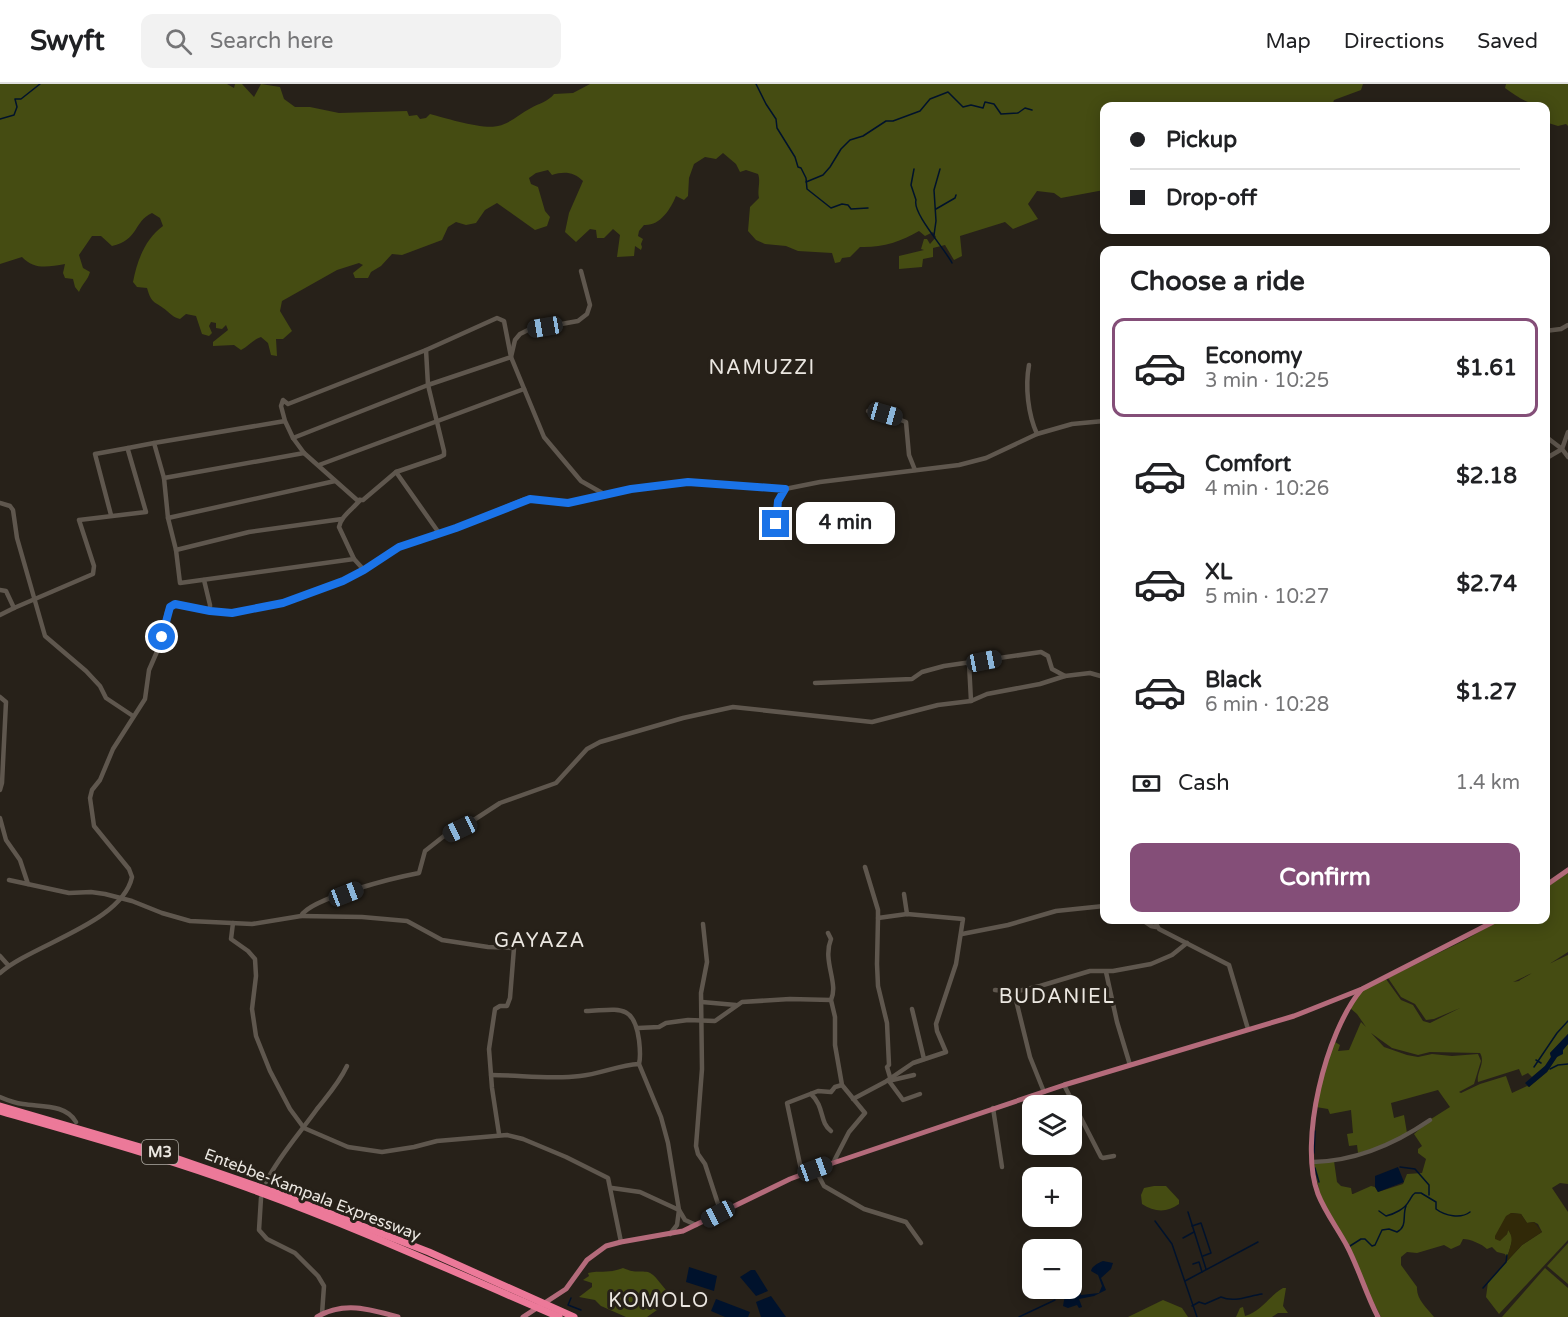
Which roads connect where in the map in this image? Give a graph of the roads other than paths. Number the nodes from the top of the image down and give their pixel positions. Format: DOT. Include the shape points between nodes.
graph roads {
  1 [pos="581,271"];
  2 [pos="1568,325"];
  3 [pos="1550,330"];
  4 [pos="426,350"];
  5 [pos="511,357"];
  6 [pos="1029,365"];
  7 [pos="428,386"];
  8 [pos="524,389"];
  9 [pos="868,411"];
  10 [pos="285,421"];
  11 [pos="438,421"];
  12 [pos="1100,421"];
  13 [pos="1568,432"];
  14 [pos="1037,434"];
  15 [pos="293,438"];
  16 [pos="1550,440"];
  17 [pos="154,443"];
  18 [pos="128,448"];
  19 [pos="1562,449"];
  20 [pos="304,453"];
  21 [pos="1550,456"];
  22 [pos="1568,457"];
  23 [pos="319,465"];
  24 [pos="915,470"];
  25 [pos="396,472"];
  26 [pos="164,478"];
  27 [pos="335,482"];
  28 [pos="785,489"];
  29 [pos="605,495"];
  30 [pos="360,500"];
  31 [pos="0,502"];
  32 [pos="111,515"];
  33 [pos="168,518"];
  34 [pos="342,519"];
  35 [pos="439,532"];
  36 [pos="773,534"];
  37 [pos="176,550"];
  38 [pos="354,559"];
  39 [pos="364,570"];
  40 [pos="204,580"];
  41 [pos="0,590"];
  42 [pos="34,600"];
  43 [pos="14,608"];
  44 [pos="210,611"];
  45 [pos="0,615"];
  46 [pos="969,663"];
  47 [pos="1065,676"];
  48 [pos="1100,676"];
  49 [pos="815,682"];
  50 [pos="0,697"];
  51 [pos="971,701"];
  52 [pos="133,716"];
  53 [pos="0,790"];
  54 [pos="0,818"];
  55 [pos="865,867"];
  56 [pos="1568,870"];
  57 [pos="9,880"];
  58 [pos="1550,883"];
  59 [pos="27,884"];
  60 [pos="903,894"];
  61 [pos="122,898"];
  62 [pos="1100,906"];
  63 [pos="907,914"];
  64 [pos="301,916"];
  65 [pos="878,918"];
  66 [pos="233,923"];
  67 [pos="703,924"];
  68 [pos="1148,924"];
  69 [pos="1155,924"];
  70 [pos="1489,924"];
  71 [pos="1156,927"];
  72 [pos="828,933"];
  73 [pos="962,934"];
  74 [pos="1187,943"];
  75 [pos="0,956"];
  76 [pos="9,965"];
  77 [pos="1107,972"];
  78 [pos="0,973"];
  79 [pos="1362,989"];
  80 [pos="995,990"];
  81 [pos="1014,992"];
  82 [pos="1340,998"];
  83 [pos="831,1000"];
  84 [pos="702,1002"];
  85 [pos="736,1005"];
  86 [pos="1349,1005"];
  87 [pos="912,1009"];
  88 [pos="586,1011"];
  89 [pos="702,1021"];
  90 [pos="638,1028"];
  91 [pos="1248,1029"];
  92 [pos="924,1059"];
  93 [pos="639,1064"];
  94 [pos="1130,1065"];
  95 [pos="347,1066"];
  96 [pos="491,1075"];
  97 [pos="914,1075"];
  98 [pos="888,1080"];
  99 [pos="842,1085"];
  100 [pos="1064,1085"];
  101 [pos="1044,1092"];
  102 [pos="811,1094"];
  103 [pos="920,1094"];
  104 [pos="0,1097"];
  105 [pos="853,1099"];
  106 [pos="0,1106"];
  107 [pos="993,1108"];
  108 [pos="0,1112"];
  109 [pos="1430,1120"];
  110 [pos="76,1122"];
  111 [pos="304,1128"];
  112 [pos="831,1131"];
  113 [pos="499,1134"];
  114 [pos="1114,1156"];
  115 [pos="1313,1162"];
  116 [pos="833,1163"];
  117 [pos="1002,1167"];
  118 [pos="815,1169"];
  119 [pos="802,1174"];
  120 [pos="266,1182"];
  121 [pos="612,1188"];
  122 [pos="261,1198"];
  123 [pos="679,1210"];
  124 [pos="721,1213"];
  125 [pos="697,1225"];
  126 [pos="670,1234"];
  127 [pos="621,1242"];
  128 [pos="921,1243"];
  129 [pos="534,1303"];
  130 [pos="330,1310"];
  131 [pos="551,1310"];
  132 [pos="319,1316"];
  133 [pos="334,1317"];
  134 [pos="398,1317"];
  135 [pos="523,1317"];
  136 [pos="559,1317"];
  137 [pos="574,1317"];
  138 [pos="1378,1317"];
  1 -- 5 [label="street" via="590,304 587,314 578,321 520,334 514,340"];
  2 -- 3 [label="street"];
  4 -- 5 [label="street" via="500,318 504,321"];
  4 -- 7 [label="street"];
  4 -- 10 [label="street" via="288,404 283,400"];
  5 -- 7 [label="street"];
  5 -- 8 [label="street"];
  6 -- 14 [label="street" via="1028,397"];
  7 -- 11 [label="street"];
  7 -- 15 [label="street"];
  8 -- 11 [label="street"];
  8 -- 29 [label="street" via="553,450 581,480"];
  9 -- 24 [label="street" via="880,410 906,422 909,455"];
  10 -- 15 [label="street"];
  10 -- 17 [label="street"];
  11 -- 23 [label="street"];
  11 -- 25 [label="street" via="444,455"];
  12 -- 14 [label="street"];
  13 -- 19 [label="street"];
  14 -- 24 [label="street" via="977,460"];
  15 -- 20 [label="street"];
  16 -- 19 [label="street"];
  17 -- 18 [label="street"];
  17 -- 26 [label="street"];
  18 -- 32 [label="street" via="95,454"];
  18 -- 32 [label="street" via="146,512"];
  19 -- 21 [label="street"];
  19 -- 22 [label="street"];
  20 -- 23 [label="street"];
  20 -- 26 [label="street"];
  23 -- 27 [label="street"];
  24 -- 28 [label="street"];
  25 -- 30 [label="street"];
  25 -- 35 [label="street"];
  26 -- 33 [label="street"];
  27 -- 30 [label="street"];
  27 -- 33 [label="street"];
  28 -- 29 [label="street" via="688,482"];
  28 -- 36 [label="street" via="778,501"];
  29 -- 35 [label="street" via="568,503 525,500"];
  30 -- 34 [label="street"];
  31 -- 42 [label="street" via="14,510 16,538"];
  32 -- 42 [label="street" via="79,520 93,574"];
  33 -- 37 [label="street"];
  34 -- 37 [label="street" via="249,532"];
  34 -- 38 [label="street" via="339,530"];
  35 -- 39 [label="street" via="399,547"];
  37 -- 40 [label="street" via="180,584"];
  38 -- 39 [label="street"];
  38 -- 40 [label="street"];
  39 -- 44 [label="street" via="268,608 232,613"];
  40 -- 44 [label="street"];
  41 -- 43 [label="street" via="9,594"];
  42 -- 43 [label="street"];
  42 -- 52 [label="street" via="45,636 86,671 106,698"];
  43 -- 45 [label="street"];
  44 -- 52 [label="street" via="175,604 170,607 149,670 145,699"];
  46 -- 47 [label="street" via="1041,652 1048,656 1052,669"];
  46 -- 49 [label="street" via="923,671 912,679"];
  46 -- 51 [label="street"];
  47 -- 48 [label="street"];
  47 -- 51 [label="street"];
  50 -- 53 [label="street" via="6,702"];
  51 -- 64 [label="street" via="863,722 733,707 600,742 587,748 556,783 500,803 444,836 425,851 419,873 387,879 316,904"];
  52 -- 61 [label="street" via="90,798 94,826 132,874"];
  54 -- 59 [label="street"];
  55 -- 65 [label="street"];
  56 -- 58 [label="main road"];
  57 -- 59 [label="street"];
  59 -- 61 [label="street"];
  60 -- 63 [label="street"];
  61 -- 66 [label="street" via="183,920"];
  61 -- 76 [label="street" via="56,942"];
  62 -- 73 [label="street" via="1056,911"];
  63 -- 65 [label="street"];
  63 -- 73 [label="street" via="963,920"];
  64 -- 66 [label="street"];
  64 -- 96 [label="street" via="407,921 442,940 514,948 509,1002 495,1009 489,1049"];
  65 -- 98 [label="street" via="876,946 887,1023"];
  66 -- 111 [label="street" via="231,939 255,959 252,1009 260,1050"];
  67 -- 84 [label="street" via="707,955"];
  68 -- 71 [label="street"];
  69 -- 71 [label="street"];
  70 -- 79 [label="main road"];
  71 -- 74 [label="street"];
  72 -- 83 [label="street"];
  73 -- 92 [label="street" via="936,1024 946,1052"];
  74 -- 77 [label="street" via="1182,950 1157,961"];
  74 -- 91 [label="street" via="1229,964"];
  75 -- 76 [label="street"];
  76 -- 78 [label="street"];
  77 -- 81 [label="street" via="1090,971"];
  77 -- 94 [label="street"];
  79 -- 82 [label="main road"];
  79 -- 86 [label="main road"];
  80 -- 81 [label="street"];
  81 -- 101 [label="street" via="1030,1057"];
  82 -- 86 [label="main road"];
  82 -- 91 [label="main road"];
  83 -- 85 [label="street" via="757,1000"];
  83 -- 99 [label="street"];
  84 -- 85 [label="street"];
  84 -- 89 [label="street"];
  85 -- 89 [label="street" via="717,1021"];
  86 -- 115 [label="main road" via="1320,1084"];
  87 -- 92 [label="street"];
  88 -- 90 [label="street" via="619,1009 631,1016"];
  89 -- 90 [label="street"];
  89 -- 124 [label="street" via="696,1146"];
  90 -- 93 [label="street"];
  91 -- 94 [label="main road"];
  92 -- 98 [label="street"];
  93 -- 96 [label="street" via="579,1076"];
  93 -- 123 [label="street" via="666,1134"];
  94 -- 100 [label="main road"];
  95 -- 111 [label="street"];
  96 -- 113 [label="street"];
  97 -- 98 [label="street"];
  98 -- 103 [label="street" via="903,1100"];
  98 -- 105 [label="street"];
  99 -- 102 [label="street" via="831,1092"];
  99 -- 105 [label="street"];
  100 -- 101 [label="main road"];
  100 -- 114 [label="street" via="1101,1157"];
  101 -- 107 [label="main road"];
  102 -- 112 [label="street"];
  102 -- 119 [label="street" via="787,1105"];
  104 -- 110 [label="street" via="63,1110"];
  105 -- 116 [label="street" via="864,1115 849,1132"];
  106 -- 129 [label="highway, Entebbe-Kampala Expressway / M3" via="161,1153 282,1195 429,1252"];
  107 -- 116 [label="main road"];
  107 -- 117 [label="street"];
  108 -- 129 [label="highway, Entebbe-Kampala Expressway / M3" via="102,1140 248,1188"];
  109 -- 115 [label="street" via="1382,1148"];
  111 -- 113 [label="street" via="348,1147 382,1152"];
  111 -- 120 [label="street"];
  113 -- 121 [label="street" via="523,1139 603,1173"];
  115 -- 138 [label="main road" via="1318,1194"];
  116 -- 118 [label="main road"];
  118 -- 119 [label="main road"];
  118 -- 128 [label="street" via="824,1186 864,1209 906,1222"];
  119 -- 124 [label="main road"];
  121 -- 123 [label="street" via="637,1191"];
  121 -- 127 [label="street"];
  122 -- 132 [label="street" via="259,1230 267,1239 296,1253 324,1286"];
  123 -- 125 [label="street" via="685,1220"];
  123 -- 126 [label="street" via="677,1225"];
  124 -- 125 [label="main road"];
  125 -- 126 [label="main road"];
  126 -- 127 [label="main road"];
  127 -- 135 [label="main road" via="596,1252 566,1289"];
  129 -- 131 [label="highway, Entebbe-Kampala Expressway / M3"];
  130 -- 132 [label="main road"];
  130 -- 133 [label="street"];
  130 -- 134 [label="main road" via="359,1308"];
  131 -- 136 [label="highway, Entebbe-Kampala Expressway / M3"];
  131 -- 137 [label="highway, Entebbe-Kampala Expressway / M3"];
}
